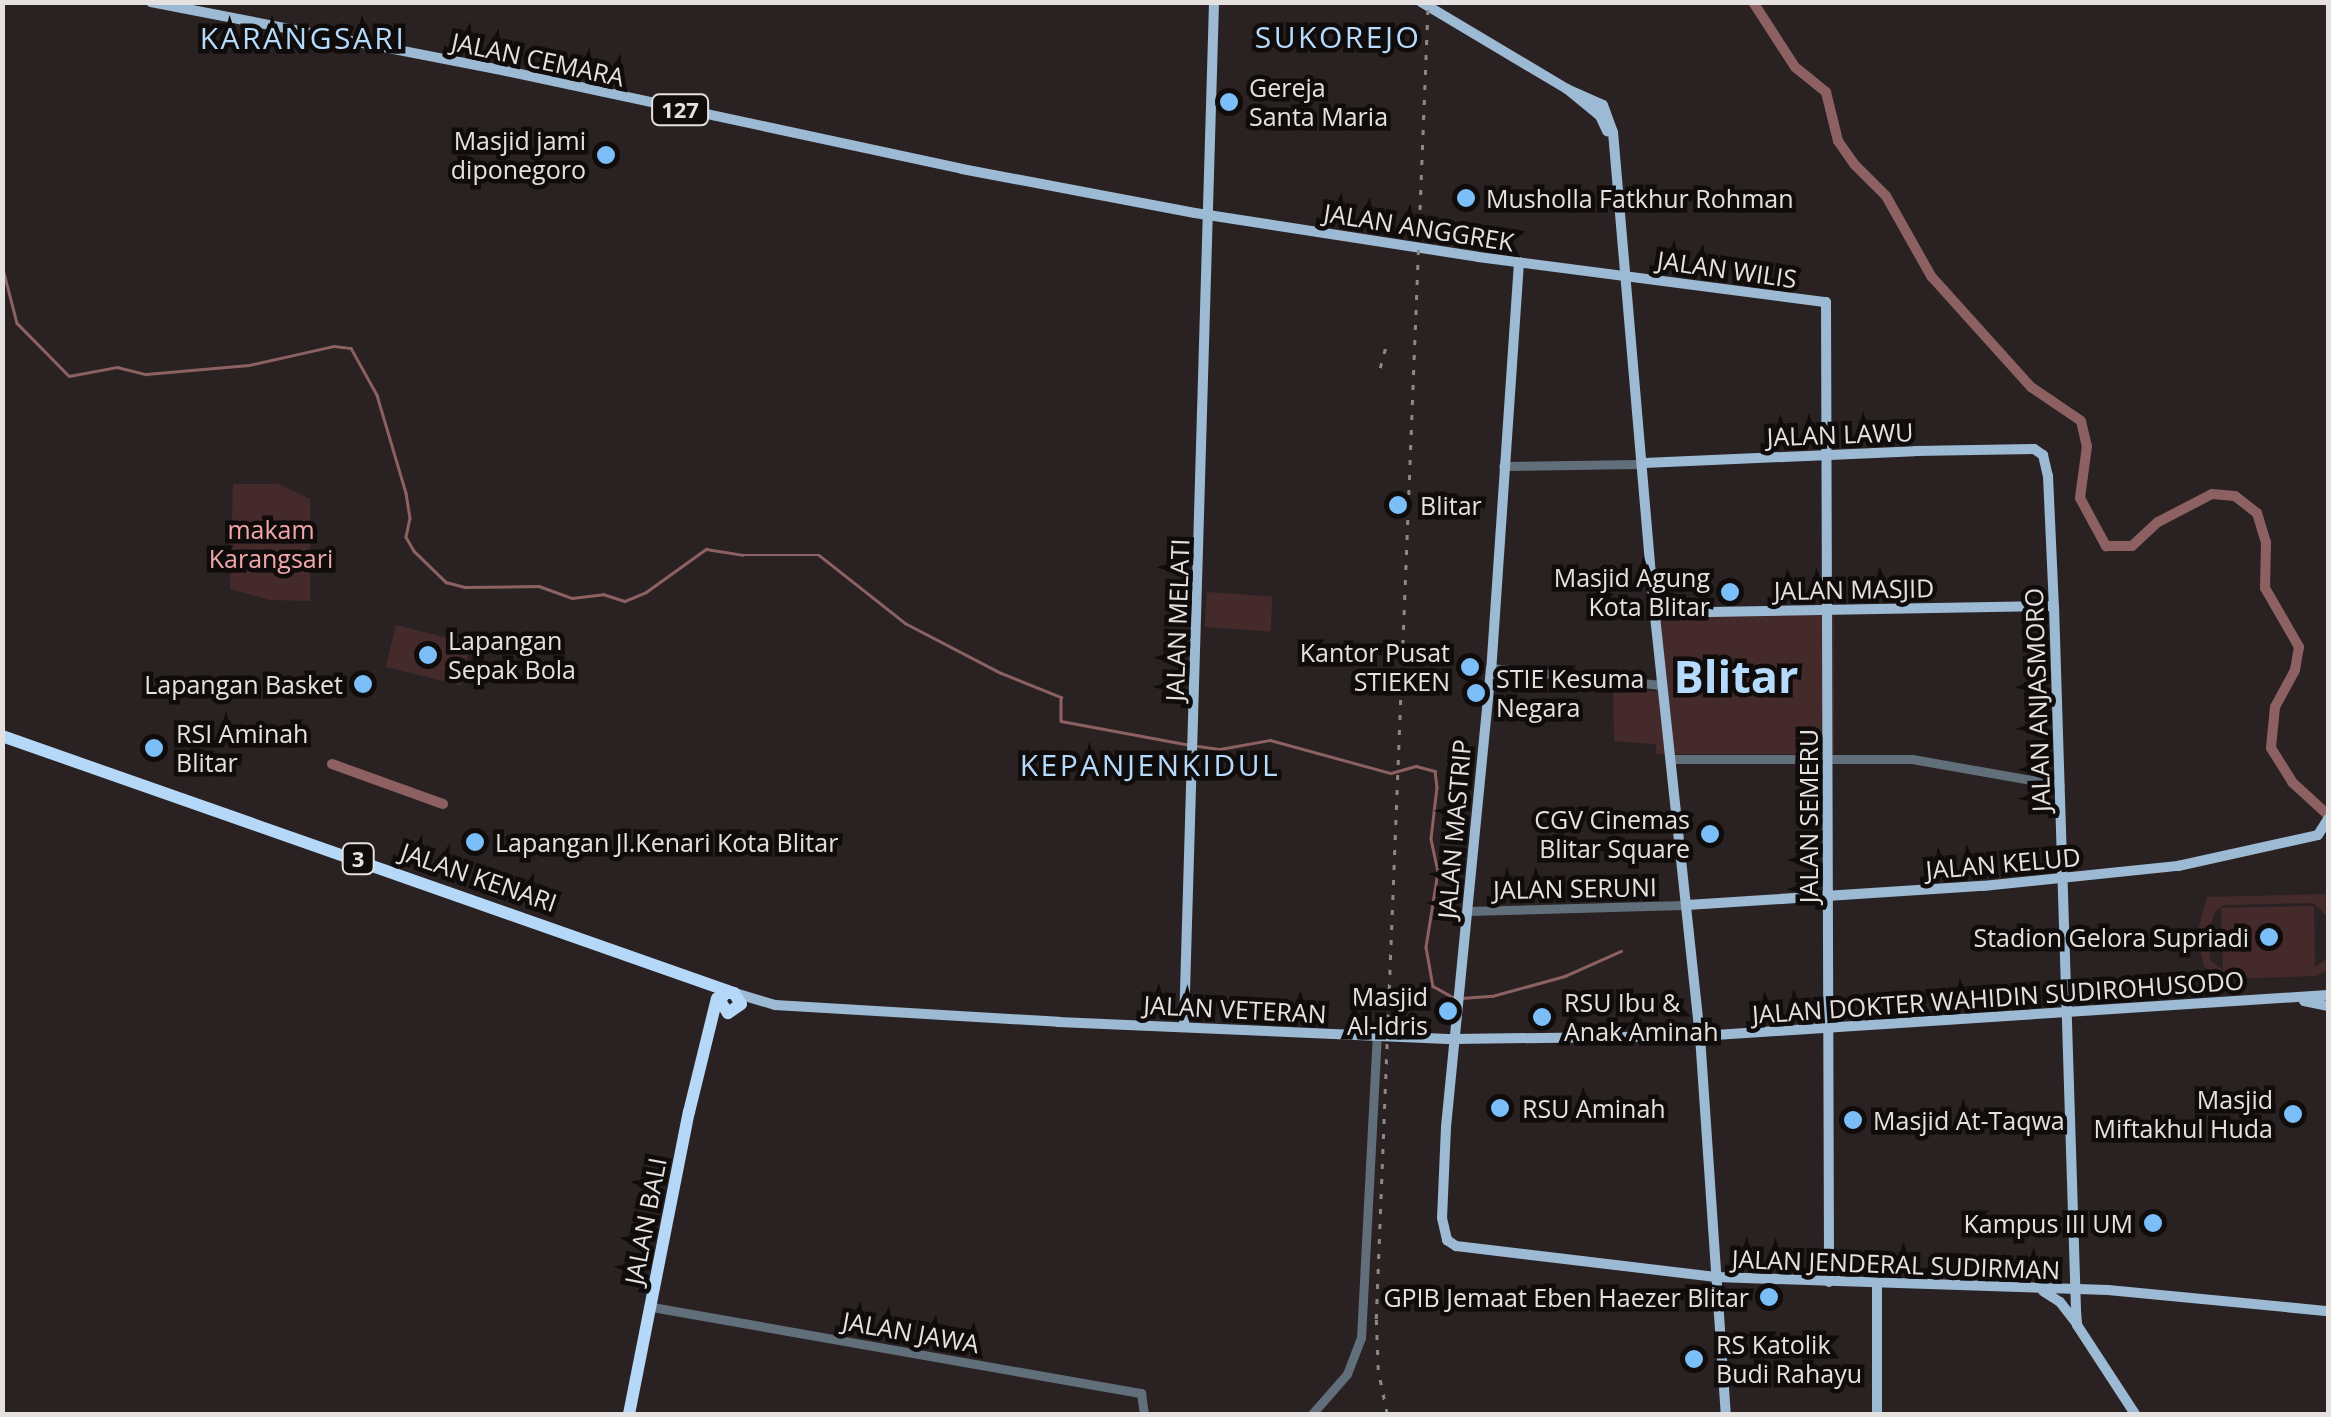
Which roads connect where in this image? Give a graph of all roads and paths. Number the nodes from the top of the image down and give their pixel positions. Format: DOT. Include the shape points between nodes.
graph roads {
  1 [pos="152,2"];
  2 [pos="1214,2"];
  3 [pos="1421,2"];
  4 [pos="1210,214"];
  5 [pos="1519,262"];
  6 [pos="1622,277"];
  7 [pos="1826,302"];
  8 [pos="2039,450"];
  9 [pos="1830,454"];
  10 [pos="1641,464"];
  11 [pos="1502,466"];
  12 [pos="2054,606"];
  13 [pos="1827,609"];
  14 [pos="1654,613"];
  15 [pos="1491,668"];
  16 [pos="1661,685"];
  17 [pos="2,736"];
  18 [pos="1827,758"];
  19 [pos="1670,759"];
  20 [pos="2060,784"];
  21 [pos="2322,828"];
  22 [pos="2328,843"];
  23 [pos="2063,879"];
  24 [pos="1828,894"];
  25 [pos="1685,905"];
  26 [pos="1468,911"];
  27 [pos="712,985"];
  28 [pos="734,992"];
  29 [pos="2328,995"];
  30 [pos="2298,1000"];
  31 [pos="720,1004"];
  32 [pos="775,1006"];
  33 [pos="2328,1006"];
  34 [pos="2068,1012"];
  35 [pos="732,1013"];
  36 [pos="1184,1026"];
  37 [pos="1828,1030"];
  38 [pos="706,1035"];
  39 [pos="1377,1036"];
  40 [pos="1697,1036"];
  41 [pos="1454,1039"];
  42 [pos="1446,1126"];
  43 [pos="1716,1277"];
  44 [pos="1830,1282"];
  45 [pos="1877,1284"];
  46 [pos="2038,1288"];
  47 [pos="2075,1290"];
  48 [pos="652,1307"];
  49 [pos="2328,1311"];
  50 [pos="2078,1325"];
  51 [pos="1877,1411"];
  52 [pos="1725,1412"];
  53 [pos="629,1414"];
  54 [pos="1144,1414"];
  55 [pos="1312,1414"];
  56 [pos="2135,1414"];
  1 -- 4 [label="main road, JALAN CEMARA / 127" via="962,170"];
  2 -- 4 [label="main road, JALAN MELATI"];
  3 -- 6 [label="main road" via="1600,116 1614,154"];
  4 -- 5 [label="main road, JALAN ANGGREK"];
  4 -- 36 [label="main road, JALAN MELATI"];
  5 -- 6 [label="main road, JALAN ANGGREK"];
  5 -- 11 [label="main road, JALAN MASTRIP"];
  6 -- 7 [label="main road, JALAN WILIS"];
  6 -- 10 [label="main road"];
  7 -- 9 [label="main road, JALAN SEMERU"];
  8 -- 9 [label="main road, JALAN LAWU"];
  8 -- 12 [label="main road, JALAN ANJASMORO" via="2048,476"];
  9 -- 10 [label="main road, JALAN LAWU"];
  9 -- 13 [label="main road, JALAN SEMERU"];
  10 -- 11 [label="street"];
  10 -- 14 [label="main road"];
  11 -- 15 [label="main road, JALAN MASTRIP"];
  12 -- 13 [label="main road, JALAN MASJID"];
  12 -- 20 [label="main road, JALAN ANJASMORO"];
  13 -- 14 [label="main road, JALAN MASJID"];
  13 -- 18 [label="main road, JALAN SEMERU"];
  14 -- 16 [label="main road"];
  15 -- 16 [label="street"];
  15 -- 26 [label="main road, JALAN MASTRIP"];
  16 -- 19 [label="main road"];
  17 -- 27 [label="highway, JALAN KENARI / 3"];
  18 -- 19 [label="street"];
  18 -- 20 [label="street" via="1934,762"];
  18 -- 24 [label="main road, JALAN SEMERU"];
  19 -- 25 [label="main road"];
  20 -- 23 [label="main road, JALAN ANJASMORO"];
  21 -- 22 [label="main road"];
  21 -- 23 [label="main road, JALAN KELUD" via="2178,866"];
  23 -- 24 [label="main road, JALAN KELUD"];
  23 -- 34 [label="main road, JALAN ANJASMORO"];
  24 -- 25 [label="main road, JALAN KELUD"];
  24 -- 37 [label="main road, JALAN SEMERU"];
  25 -- 26 [label="street, JALAN SERUNI"];
  25 -- 40 [label="main road"];
  26 -- 41 [label="main road, JALAN MASTRIP"];
  27 -- 28 [label="highway, 3"];
  27 -- 31 [label="highway"];
  28 -- 31 [label="highway" via="722,995"];
  28 -- 32 [label="main road, JALAN VETERAN"];
  28 -- 35 [label="highway" via="741,1004"];
  29 -- 30 [label="main road, JALAN DOKTER WAHIDIN SUDIROHUSODO"];
  30 -- 33 [label="main road, JALAN DOKTER WAHIDIN SUDIROHUSODO"];
  30 -- 34 [label="main road, JALAN DOKTER WAHIDIN SUDIROHUSODO"];
  31 -- 35 [label="highway"];
  31 -- 38 [label="highway, JALAN BALI"];
  32 -- 35 [label="main road, JALAN VETERAN"];
  32 -- 36 [label="main road, JALAN VETERAN"];
  34 -- 37 [label="main road, JALAN DOKTER WAHIDIN SUDIROHUSODO"];
  34 -- 47 [label="main road, JALAN ANJASMORO"];
  35 -- 38 [label="highway"];
  36 -- 39 [label="main road, JALAN VETERAN"];
  37 -- 40 [label="main road, JALAN DOKTER WAHIDIN SUDIROHUSODO"];
  37 -- 44 [label="main road, JALAN SEMERU"];
  38 -- 48 [label="highway, JALAN BALI"];
  39 -- 41 [label="main road, JALAN VETERAN"];
  39 -- 55 [label="street" via="1356,1355"];
  40 -- 41 [label="main road, JALAN VETERAN"];
  40 -- 43 [label="main road"];
  41 -- 42 [label="main road, JALAN MASTRIP"];
  42 -- 43 [label="main road, JALAN JENDERAL SUDIRMAN" via="1442,1218 1451,1243"];
  43 -- 44 [label="main road, JALAN JENDERAL SUDIRMAN"];
  43 -- 52 [label="main road"];
  44 -- 45 [label="main road, JALAN JENDERAL SUDIRMAN"];
  45 -- 46 [label="main road, JALAN JENDERAL SUDIRMAN"];
  45 -- 51 [label="main road"];
  46 -- 47 [label="main road, JALAN JENDERAL SUDIRMAN"];
  46 -- 50 [label="main road"];
  47 -- 49 [label="main road, JALAN JENDERAL SUDIRMAN"];
  47 -- 50 [label="main road, JALAN ANJASMORO"];
  48 -- 53 [label="highway, JALAN BALI"];
  48 -- 54 [label="street, JALAN JAWA" via="1141,1393"];
  50 -- 56 [label="main road"];
}
